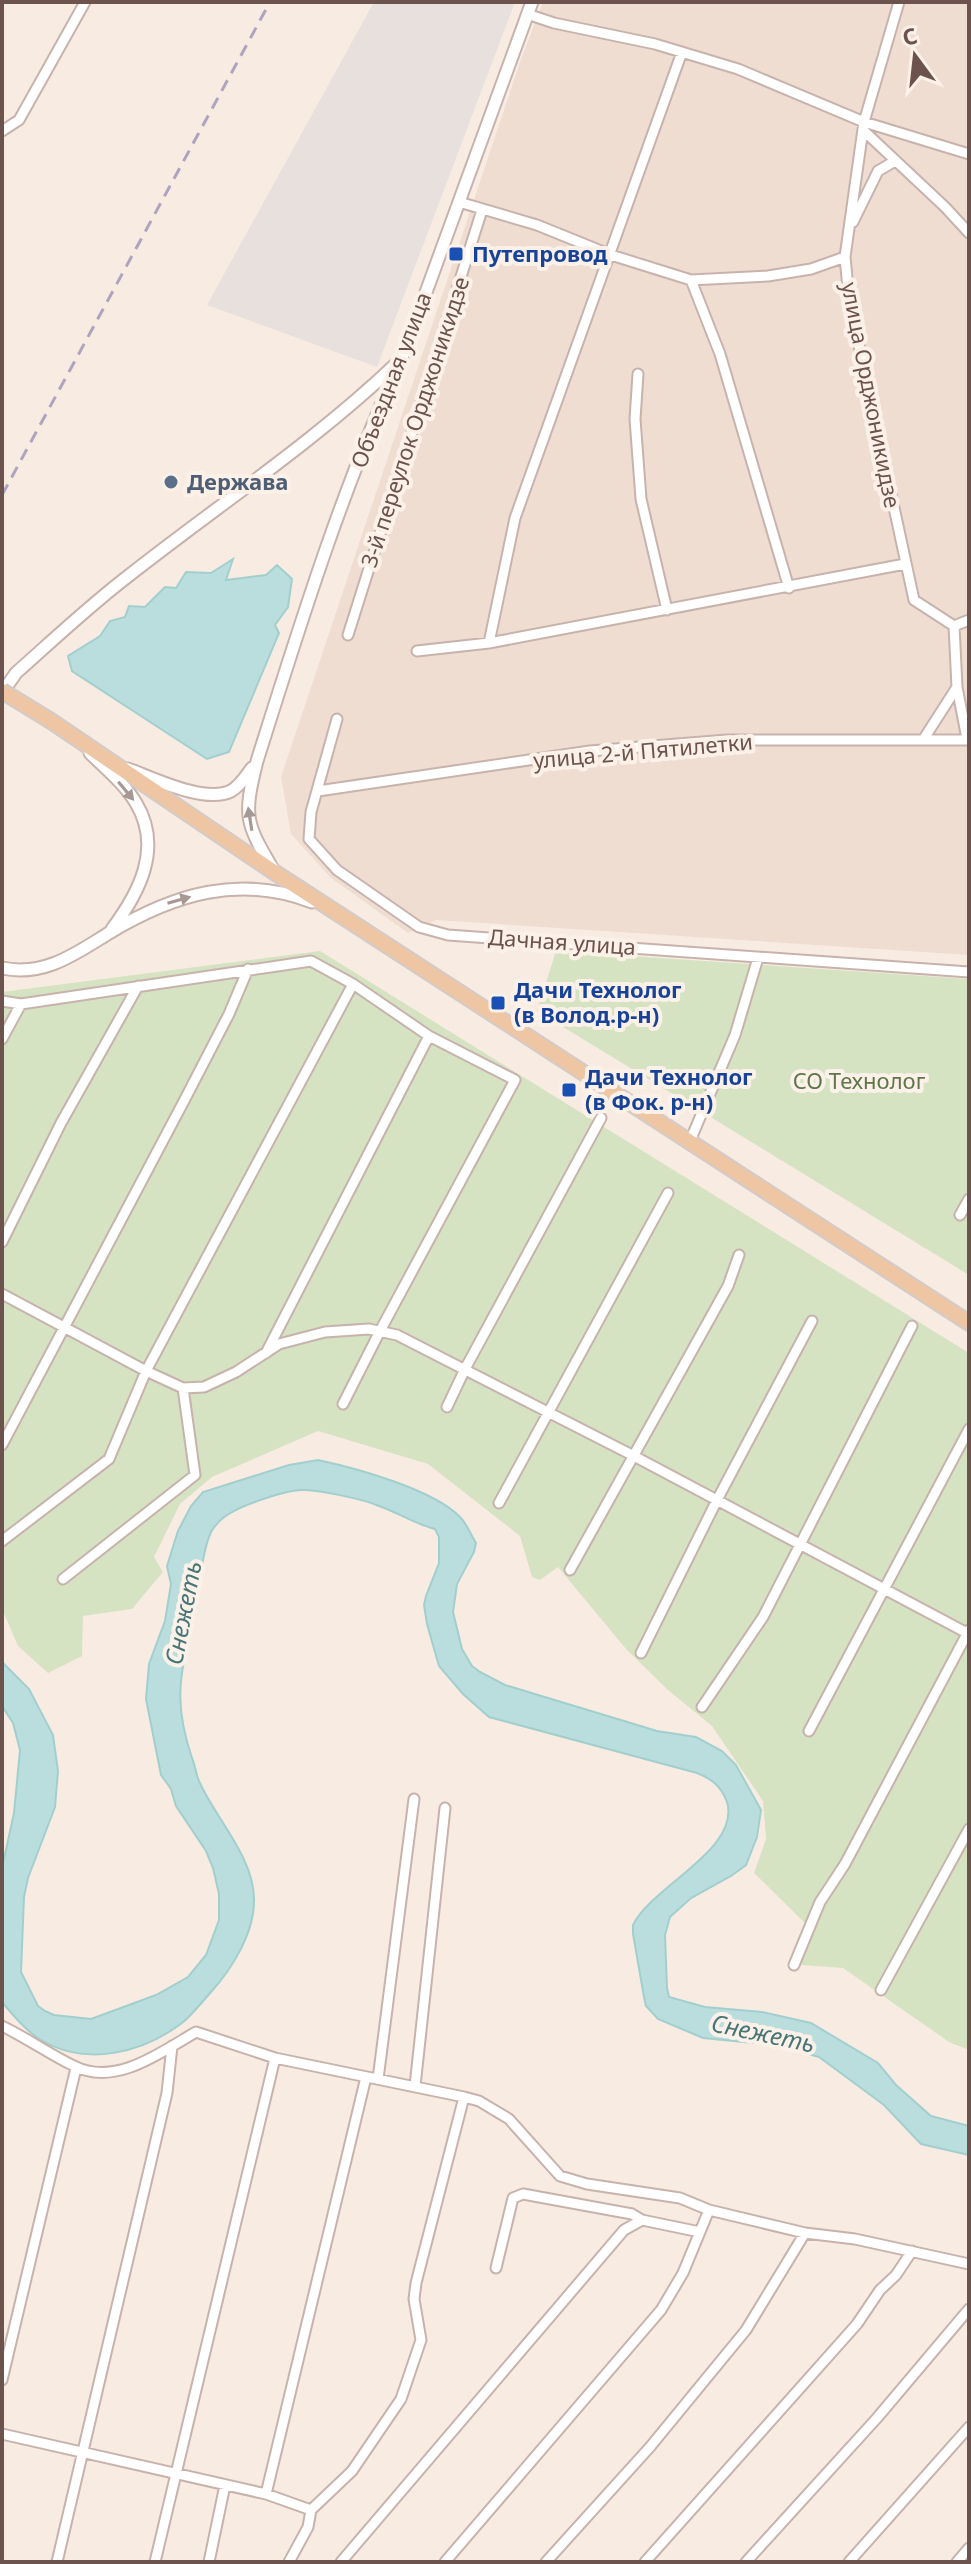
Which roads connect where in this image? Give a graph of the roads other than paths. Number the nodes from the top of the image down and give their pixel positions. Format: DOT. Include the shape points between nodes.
graph roads {
  1 [pos="85,2"];
  2 [pos="899,2"];
  3 [pos="529,8"];
  4 [pos="682,52"];
  5 [pos="863,126"];
  6 [pos="2,131"];
  7 [pos="969,154"];
  8 [pos="895,161"];
  9 [pos="459,202"];
  10 [pos="482,210"];
  11 [pos="849,228"];
  12 [pos="969,233"];
  13 [pos="611,255"];
  14 [pos="845,257"];
  15 [pos="691,280"];
  16 [pos="402,358"];
  17 [pos="638,374"];
  18 [pos="366,393"];
  19 [pos="382,401"];
  20 [pos="905,564"];
  21 [pos="789,588"];
  22 [pos="667,610"];
  23 [pos="969,620"];
  24 [pos="954,626"];
  25 [pos="348,635"];
  26 [pos="489,643"];
  27 [pos="417,651"];
  28 [pos="16,673"];
  29 [pos="2,685"];
  30 [pos="957,687"];
  31 [pos="2,692"];
  32 [pos="337,719"];
  33 [pos="72,735"];
  34 [pos="923,740"];
  35 [pos="968,740"];
  36 [pos="257,761"];
  37 [pos="115,764"];
  38 [pos="318,791"];
  39 [pos="274,872"];
  40 [pos="350,921"];
  41 [pos="109,933"];
  42 [pos="758,958"];
  43 [pos="2,968"];
  44 [pos="248,969"];
  45 [pos="969,972"];
  46 [pos="353,984"];
  47 [pos="138,986"];
  48 [pos="2,1001"];
  49 [pos="21,1004"];
  50 [pos="429,1036"];
  51 [pos="2,1039"];
  52 [pos="601,1118"];
  53 [pos="690,1141"];
  54 [pos="668,1193"];
  55 [pos="969,1199"];
  56 [pos="960,1215"];
  57 [pos="2,1242"];
  58 [pos="739,1255"];
  59 [pos="2,1294"];
  60 [pos="812,1321"];
  61 [pos="969,1323"];
  62 [pos="912,1326"];
  63 [pos="63,1327"];
  64 [pos="380,1331"];
  65 [pos="266,1353"];
  66 [pos="465,1369"];
  67 [pos="146,1371"];
  68 [pos="183,1388"];
  69 [pos="343,1404"];
  70 [pos="447,1407"];
  71 [pos="549,1412"];
  72 [pos="969,1429"];
  73 [pos="2,1445"];
  74 [pos="634,1456"];
  75 [pos="717,1500"];
  76 [pos="499,1503"];
  77 [pos="2,1541"];
  78 [pos="801,1545"];
  79 [pos="570,1570"];
  80 [pos="63,1579"];
  81 [pos="884,1589"];
  82 [pos="968,1633"];
  83 [pos="641,1653"];
  84 [pos="702,1707"];
  85 [pos="809,1731"];
  86 [pos="414,1799"];
  87 [pos="445,1808"];
  88 [pos="969,1829"];
  89 [pos="794,1965"];
  90 [pos="881,1990"];
  91 [pos="2,2026"];
  92 [pos="172,2046"];
  93 [pos="275,2058"];
  94 [pos="76,2068"];
  95 [pos="366,2077"];
  96 [pos="378,2079"];
  97 [pos="415,2086"];
  98 [pos="464,2097"];
  99 [pos="709,2210"];
  100 [pos="642,2220"];
  101 [pos="700,2232"];
  102 [pos="805,2233"];
  103 [pos="912,2251"];
  104 [pos="969,2264"];
  105 [pos="496,2268"];
  106 [pos="969,2309"];
  107 [pos="2,2380"];
  108 [pos="969,2427"];
  109 [pos="2,2434"];
  110 [pos="83,2452"];
  111 [pos="175,2474"];
  112 [pos="225,2485"];
  113 [pos="266,2494"];
  114 [pos="311,2510"];
  115 [pos="969,2548"];
  116 [pos="57,2562"];
  117 [pos="155,2562"];
  118 [pos="209,2562"];
  119 [pos="289,2562"];
  120 [pos="341,2562"];
  121 [pos="445,2562"];
  122 [pos="546,2562"];
  123 [pos="645,2562"];
  124 [pos="746,2562"];
  125 [pos="849,2562"];
  126 [pos="957,2562"];
  1 -- 6 [label="street" via="19,120"];
  2 -- 5 [label="street, улица Орджоникидзе"];
  3 -- 4 [label="street" via="554,23"];
  3 -- 9 [label="street, Объездная улица"];
  4 -- 5 [label="street" via="738,69"];
  4 -- 13 [label="street"];
  5 -- 7 [label="street"];
  5 -- 8 [label="street"];
  5 -- 11 [label="street, улица Орджоникидзе"];
  8 -- 11 [label="street" via="878,171"];
  8 -- 12 [label="street"];
  9 -- 10 [label="street"];
  9 -- 16 [label="street, Объездная улица"];
  10 -- 13 [label="street"];
  10 -- 25 [label="street, 3-й переулок Орджоникидзе"];
  11 -- 14 [label="street, улица Орджоникидзе"];
  13 -- 15 [label="street"];
  13 -- 26 [label="street" via="515,518"];
  14 -- 15 [label="street" via="768,276"];
  14 -- 20 [label="street, улица Орджоникидзе" via="849,299"];
  15 -- 21 [label="street" via="720,354"];
  16 -- 18 [label="street"];
  16 -- 19 [label="street, Объездная улица"];
  17 -- 22 [label="street" via="635,419 641,499"];
  18 -- 19 [label="street"];
  18 -- 28 [label="street" via="125,578"];
  19 -- 36 [label="street, Объездная улица" via="315,579"];
  20 -- 21 [label="street"];
  20 -- 24 [label="street, улица Орджоникидзе" via="914,600"];
  21 -- 22 [label="street"];
  22 -- 26 [label="street"];
  23 -- 24 [label="street"];
  24 -- 30 [label="street"];
  26 -- 27 [label="street"];
  28 -- 29 [label="street"];
  28 -- 31 [label="street"];
  30 -- 34 [label="street"];
  30 -- 35 [label="street"];
  31 -- 33 [label="main road, bridge"];
  32 -- 38 [label="street, Дачная улица"];
  33 -- 37 [label="main road"];
  33 -- 41 [label="street, one-way" via="136,802 148,835 140,885"];
  34 -- 35 [label="street, улица 2-й Пятилетки"];
  34 -- 38 [label="street, улица 2-й Пятилетки" via="727,740 590,751"];
  36 -- 37 [label="street" via="241,783 217,795 199,794"];
  39 -- 36 [label="street, Объездная улица, one-way" via="248,823"];
  37 -- 39 [label="main road"];
  38 -- 42 [label="street, Дачная улица" via="309,839 337,870 419,927 448,935"];
  39 -- 40 [label="main road"];
  41 -- 40 [label="street, one-way" via="166,903 214,889 280,891"];
  40 -- 53 [label="main road"];
  41 -- 43 [label="street" via="51,966"];
  42 -- 45 [label="street, Дачная улица"];
  42 -- 53 [label="street" via="735,1035"];
  44 -- 46 [label="street" via="311,961"];
  44 -- 47 [label="street"];
  44 -- 63 [label="street"];
  46 -- 50 [label="street"];
  46 -- 67 [label="street"];
  47 -- 49 [label="street"];
  47 -- 57 [label="street"];
  48 -- 49 [label="street"];
  49 -- 51 [label="street"];
  50 -- 64 [label="street" via="515,1080"];
  50 -- 65 [label="street"];
  52 -- 66 [label="street"];
  53 -- 61 [label="main road"];
  54 -- 71 [label="street"];
  55 -- 56 [label="street"];
  58 -- 74 [label="street" via="728,1286"];
  59 -- 63 [label="street"];
  60 -- 75 [label="street"];
  62 -- 78 [label="street"];
  63 -- 67 [label="street"];
  63 -- 73 [label="street"];
  64 -- 65 [label="street" via="325,1332 279,1344"];
  64 -- 66 [label="street"];
  64 -- 69 [label="street"];
  65 -- 68 [label="street" via="204,1387"];
  66 -- 70 [label="street"];
  66 -- 71 [label="street"];
  67 -- 68 [label="street"];
  67 -- 77 [label="street" via="109,1459"];
  68 -- 80 [label="street" via="195,1475"];
  71 -- 74 [label="street"];
  71 -- 76 [label="street"];
  72 -- 81 [label="street"];
  74 -- 75 [label="street"];
  74 -- 79 [label="street"];
  75 -- 78 [label="street"];
  75 -- 83 [label="street"];
  78 -- 81 [label="street"];
  78 -- 84 [label="street" via="763,1617"];
  81 -- 82 [label="street"];
  81 -- 85 [label="street"];
  82 -- 89 [label="street" via="820,1902"];
  86 -- 96 [label="street"];
  87 -- 97 [label="street"];
  88 -- 90 [label="street"];
  91 -- 94 [label="street"];
  92 -- 93 [label="street" via="196,2032"];
  92 -- 94 [label="street" via="132,2069"];
  92 -- 110 [label="street" via="167,2093"];
  93 -- 95 [label="street"];
  93 -- 111 [label="street"];
  94 -- 107 [label="street"];
  95 -- 96 [label="street"];
  95 -- 113 [label="street"];
  96 -- 97 [label="street"];
  97 -- 98 [label="street"];
  98 -- 99 [label="street" via="509,2119 560,2176 680,2198"];
  98 -- 114 [label="street" via="416,2283 421,2340 401,2399 352,2471"];
  99 -- 101 [label="street"];
  99 -- 102 [label="street"];
  100 -- 101 [label="street"];
  100 -- 105 [label="street" via="523,2194 513,2198"];
  100 -- 120 [label="street" via="624,2230"];
  101 -- 121 [label="street" via="661,2310"];
  102 -- 103 [label="street"];
  102 -- 122 [label="street" via="746,2330"];
  103 -- 104 [label="street"];
  103 -- 123 [label="street" via="857,2324"];
  106 -- 124 [label="street"];
  108 -- 125 [label="street"];
  109 -- 110 [label="street"];
  110 -- 111 [label="street"];
  110 -- 116 [label="street"];
  111 -- 112 [label="street"];
  111 -- 117 [label="street"];
  112 -- 113 [label="street"];
  112 -- 118 [label="street"];
  113 -- 114 [label="street"];
  114 -- 119 [label="street"];
  115 -- 126 [label="street"];
}
